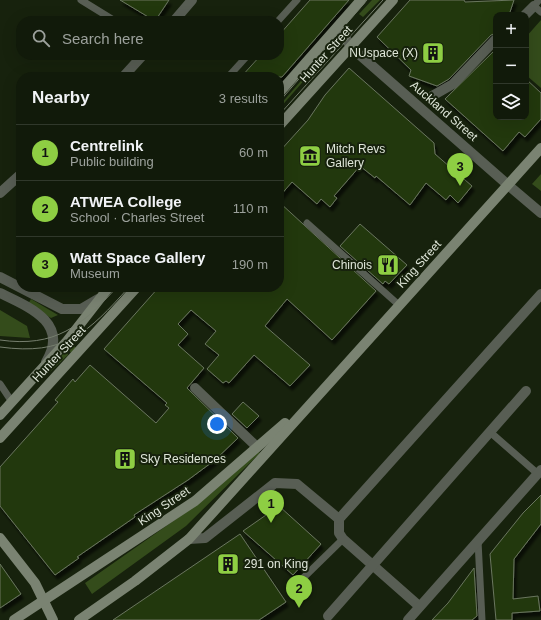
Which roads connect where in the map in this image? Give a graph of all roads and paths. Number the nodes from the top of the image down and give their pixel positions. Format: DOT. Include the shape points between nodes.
graph roads {
  1 [pos="82,0"];
  2 [pos="192,0"];
  3 [pos="297,0"];
  4 [pos="361,0"];
  5 [pos="393,0"];
  6 [pos="538,6"];
  7 [pos="529,12"];
  8 [pos="107,16"];
  9 [pos="178,16"];
  10 [pos="283,16"];
  11 [pos="341,23"];
  12 [pos="493,41"];
  13 [pos="350,46"];
  14 [pos="138,60"];
  15 [pos="243,60"];
  16 [pos="127,72"];
  17 [pos="233,72"];
  18 [pos="284,87"];
  19 [pos="432,96"];
  20 [pos="284,120"];
  21 [pos="541,148"];
  22 [pos="16,179"];
  23 [pos="508,185"];
  24 [pos="0,193"];
  25 [pos="541,213"];
  26 [pos="307,223"];
  27 [pos="0,277"];
  28 [pos="16,283"];
  29 [pos="38,292"];
  30 [pos="104,292"];
  31 [pos="132,292"];
  32 [pos="0,293"];
  33 [pos="541,294"];
  34 [pos="98,299"];
  35 [pos="400,306"];
  36 [pos="42,368"];
  37 [pos="0,384"];
  38 [pos="195,388"];
  39 [pos="526,391"];
  40 [pos="316,397"];
  41 [pos="12,402"];
  42 [pos="0,415"];
  43 [pos="490,432"];
  44 [pos="0,438"];
  45 [pos="257,447"];
  46 [pos="539,472"];
  47 [pos="338,519"];
  48 [pos="0,538"];
  49 [pos="189,539"];
  50 [pos="343,539"];
  51 [pos="478,541"];
  52 [pos="372,566"];
  53 [pos="294,587"];
  54 [pos="43,600"];
  55 [pos="420,606"];
  56 [pos="328,616"];
  57 [pos="14,620"];
  58 [pos="53,620"];
  59 [pos="79,620"];
  60 [pos="408,620"];
  61 [pos="482,620"];
  1 -- 8 [label="lane"];
  2 -- 9 [label="street"];
  3 -- 10 [label="lane"];
  4 -- 11 [label="main road, Hunter Street"];
  5 -- 13 [label="main road, Hunter Street"];
  6 -- 7 [label="street"];
  11 -- 13 [label="street, Auckland Street" via="342,32"];
  11 -- 18 [label="main road, Hunter Street"];
  12 -- 19 [label="street" via="453,84"];
  13 -- 20 [label="main road, Hunter Street"];
  13 -- 23 [label="street, Auckland Street"];
  14 -- 16 [label="street"];
  15 -- 17 [label="lane"];
  21 -- 23 [label="main road, King Street"];
  22 -- 24 [label="street"];
  23 -- 25 [label="street, Auckland Street"];
  23 -- 35 [label="main road, King Street"];
  26 -- 35 [label="lane"];
  27 -- 28 [label="street"];
  29 -- 34 [label="street" via="56,307 68,310 81,309"];
  30 -- 34 [label="main road, Hunter Street"];
  31 -- 44 [label="main road, Hunter Street"];
  32 -- 36 [label="street" via="34,311 52,329 53,346"];
  33 -- 47 [label="street"];
  34 -- 36 [label="main road, Hunter Street" via="69,338"];
  35 -- 40 [label="main road, King Street"];
  36 -- 41 [label="main road, Hunter Street"];
  37 -- 41 [label="lane"];
  38 -- 45 [label="street"];
  39 -- 43 [label="street"];
  40 -- 45 [label="main road, King Street"];
  40 -- 49 [label="main road, King Street"];
  41 -- 42 [label="main road, Hunter Street"];
  43 -- 46 [label="lane"];
  43 -- 52 [label="street"];
  45 -- 54 [label="main road, King Street" via="236,468 195,501"];
  46 -- 51 [label="street"];
  47 -- 49 [label="street" via="297,484 276,483 205,538"];
  47 -- 50 [label="street" via="339,533"];
  48 -- 54 [label="main road" via="35,583"];
  49 -- 59 [label="main road, King Street"];
  50 -- 52 [label="street"];
  50 -- 53 [label="lane"];
  51 -- 55 [label="street"];
  51 -- 61 [label="lane"];
  52 -- 55 [label="street"];
  52 -- 56 [label="street"];
  54 -- 57 [label="main road, King Street"];
  54 -- 58 [label="main road"];
  55 -- 60 [label="street"];
}
